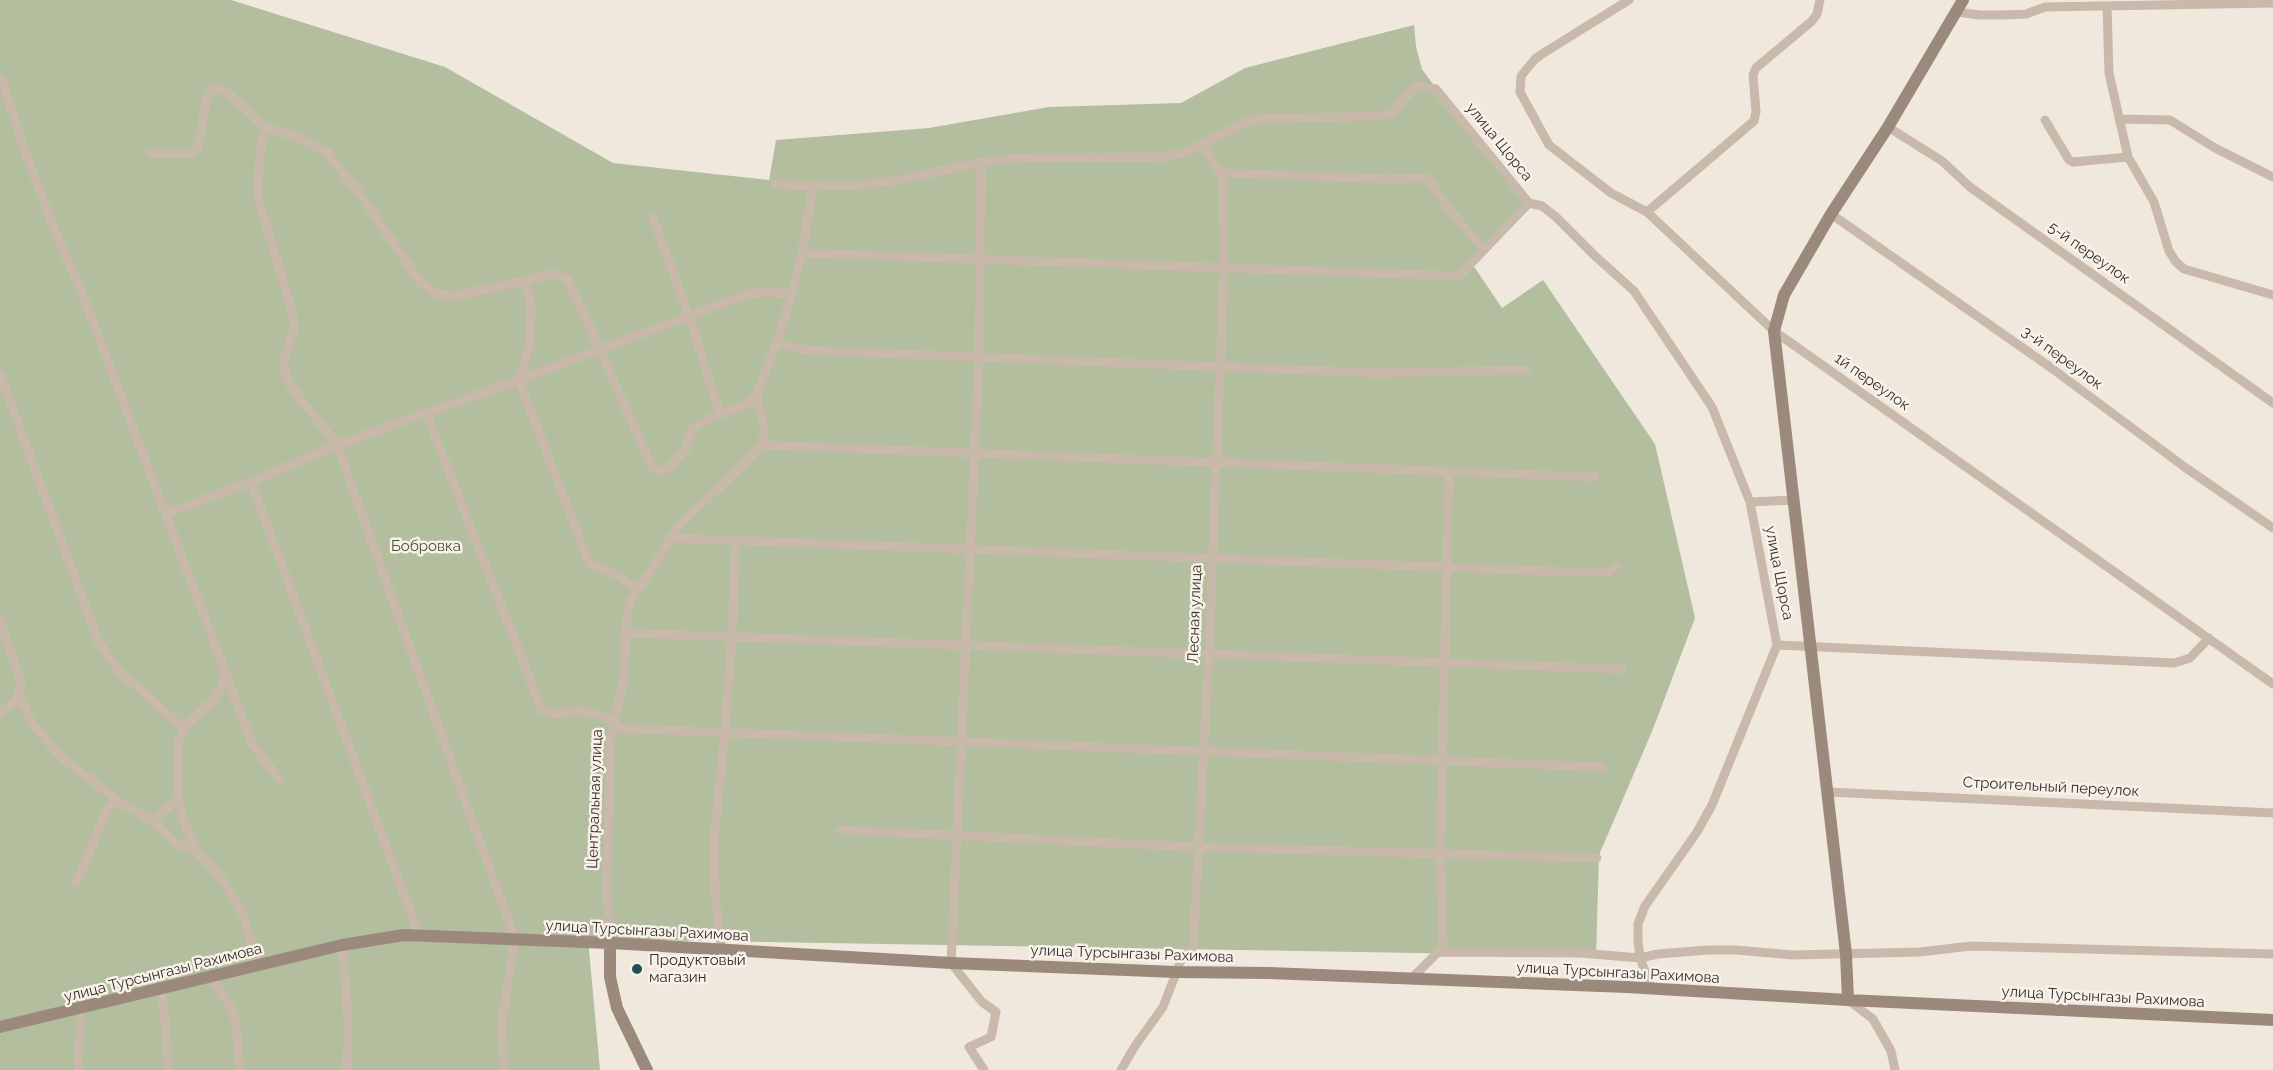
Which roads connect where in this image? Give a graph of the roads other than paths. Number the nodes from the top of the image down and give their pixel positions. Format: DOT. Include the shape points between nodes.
graph roads {
  1 [pos="1629,0"];
  2 [pos="1820,0"];
  3 [pos="1963,0"];
  4 [pos="2273,3"];
  5 [pos="2108,6"];
  6 [pos="1957,12"];
  7 [pos="0,80"];
  8 [pos="2119,119"];
  9 [pos="2045,120"];
  10 [pos="265,127"];
  11 [pos="1887,127"];
  12 [pos="1202,144"];
  13 [pos="150,153"];
  14 [pos="2128,157"];
  15 [pos="981,162"];
  16 [pos="1221,173"];
  17 [pos="2273,177"];
  18 [pos="775,184"];
  19 [pos="813,186"];
  20 [pos="1529,203"];
  21 [pos="1647,212"];
  22 [pos="1832,214"];
  23 [pos="653,218"];
  24 [pos="1484,250"];
  25 [pos="802,253"];
  26 [pos="980,259"];
  27 [pos="1224,268"];
  28 [pos="524,281"];
  29 [pos="792,294"];
  30 [pos="2273,295"];
  31 [pos="689,315"];
  32 [pos="1774,331"];
  33 [pos="777,342"];
  34 [pos="600,349"];
  35 [pos="979,357"];
  36 [pos="1220,366"];
  37 [pos="1527,370"];
  38 [pos="0,374"];
  39 [pos="519,380"];
  40 [pos="756,396"];
  41 [pos="2273,404"];
  42 [pos="426,413"];
  43 [pos="720,414"];
  44 [pos="761,445"];
  45 [pos="337,446"];
  46 [pos="975,453"];
  47 [pos="1216,462"];
  48 [pos="1449,472"];
  49 [pos="1594,477"];
  50 [pos="250,482"];
  51 [pos="1793,500"];
  52 [pos="1750,502"];
  53 [pos="167,513"];
  54 [pos="2273,528"];
  55 [pos="670,538"];
  56 [pos="736,541"];
  57 [pos="969,550"];
  58 [pos="1212,559"];
  59 [pos="1616,566"];
  60 [pos="1447,567"];
  61 [pos="638,591"];
  62 [pos="0,620"];
  63 [pos="625,633"];
  64 [pos="732,636"];
  65 [pos="2209,638"];
  66 [pos="966,645"];
  67 [pos="1777,645"];
  68 [pos="1809,647"];
  69 [pos="1209,654"];
  70 [pos="1445,662"];
  71 [pos="1622,669"];
  72 [pos="225,671"];
  73 [pos="2273,684"];
  74 [pos="19,694"];
  75 [pos="0,712"];
  76 [pos="613,724"];
  77 [pos="184,729"];
  78 [pos="726,732"];
  79 [pos="961,742"];
  80 [pos="1203,751"];
  81 [pos="1442,760"];
  82 [pos="1603,767"];
  83 [pos="280,780"];
  84 [pos="1828,792"];
  85 [pos="178,798"];
  86 [pos="121,803"];
  87 [pos="2273,813"];
  88 [pos="153,821"];
  89 [pos="840,830"];
  90 [pos="958,836"];
  91 [pos="1199,847"];
  92 [pos="197,851"];
  93 [pos="1440,854"];
  94 [pos="1597,858"];
  95 [pos="77,882"];
  96 [pos="419,935"];
  97 [pos="515,939"];
  98 [pos="610,943"];
  99 [pos="342,945"];
  100 [pos="722,951"];
  101 [pos="1438,952"];
  102 [pos="1846,954"];
  103 [pos="2273,954"];
  104 [pos="1640,958"];
  105 [pos="951,963"];
  106 [pos="258,966"];
  107 [pos="1176,972"];
  108 [pos="212,977"];
  109 [pos="1412,978"];
  110 [pos="1652,989"];
  111 [pos="161,990"];
  112 [pos="1848,1000"];
  113 [pos="81,1008"];
  114 [pos="2273,1020"];
  115 [pos="0,1027"];
  116 [pos="78,1070"];
  117 [pos="169,1070"];
  118 [pos="240,1070"];
  119 [pos="347,1070"];
  120 [pos="504,1070"];
  121 [pos="647,1070"];
  122 [pos="984,1070"];
  123 [pos="1121,1070"];
  124 [pos="1895,1070"];
  1 -- 21 [label="street, 1й переулок" via="1535,59 1521,76 1520,92 1549,145 1611,193"];
  2 -- 21 [label="street" via="1812,21 1752,75 1754,121"];
  3 -- 6 [label="street, улица Щорса"];
  4 -- 5 [label="street"];
  5 -- 6 [label="street" via="2045,7 2026,14 2004,15"];
  5 -- 8 [label="street" via="2109,73"];
  6 -- 11 [label="street, улица Щорса"];
  7 -- 53 [label="street" via="54,229"];
  8 -- 14 [label="street"];
  8 -- 17 [label="street" via="2170,120"];
  9 -- 14 [label="street" via="2073,162"];
  10 -- 13 [label="street" via="223,89 212,88 206,100 198,149 183,155"];
  10 -- 28 [label="street" via="326,151 420,282 438,294 455,296"];
  10 -- 45 [label="street" via="257,195 292,311 294,328 284,364 292,388"];
  11 -- 22 [label="street, улица Щорса"];
  11 -- 41 [label="street, 5-й переулок" via="1942,161 1970,187"];
  12 -- 15 [label="street" via="1164,157"];
  12 -- 16 [label="street"];
  12 -- 20 [label="street, улица Щорса" via="1260,119 1378,116 1394,111 1415,86 1436,89"];
  14 -- 30 [label="street" via="2154,202 2175,262 2184,269"];
  15 -- 19 [label="street" via="878,183"];
  15 -- 26 [label="street"];
  16 -- 24 [label="street" via="1428,178"];
  16 -- 27 [label="street, Лесная улица"];
  18 -- 19 [label="street"];
  19 -- 25 [label="street"];
  20 -- 24 [label="street"];
  20 -- 52 [label="street, улица Щорса" via="1542,206 1556,217 1634,291 1712,407"];
  21 -- 32 [label="street, 1й переулок"];
  22 -- 32 [label="street, улица Щорса" via="1784,295"];
  22 -- 54 [label="street, 3-й переулок"];
  23 -- 31 [label="street"];
  24 -- 27 [label="street" via="1459,276"];
  25 -- 26 [label="street"];
  25 -- 29 [label="street"];
  26 -- 27 [label="street"];
  26 -- 35 [label="street"];
  27 -- 36 [label="street, Лесная улица"];
  28 -- 34 [label="street" via="554,274 567,279"];
  28 -- 39 [label="street" via="531,302 530,343"];
  29 -- 31 [label="street" via="747,294"];
  29 -- 33 [label="street"];
  31 -- 34 [label="street"];
  31 -- 43 [label="street"];
  32 -- 51 [label="street, улица Щорса"];
  32 -- 65 [label="street, 1й переулок"];
  33 -- 35 [label="street" via="823,351"];
  33 -- 40 [label="street"];
  34 -- 39 [label="street"];
  34 -- 43 [label="street" via="651,465 658,471 670,466 686,450 694,427"];
  35 -- 36 [label="street"];
  35 -- 46 [label="street"];
  36 -- 37 [label="street" via="1378,373"];
  36 -- 47 [label="street, Лесная улица"];
  38 -- 77 [label="street" via="99,644 123,676"];
  39 -- 42 [label="street"];
  39 -- 61 [label="street" via="589,563 620,577"];
  40 -- 43 [label="street"];
  40 -- 44 [label="street" via="765,431"];
  42 -- 45 [label="street"];
  42 -- 76 [label="street" via="542,710 553,714 597,714"];
  44 -- 46 [label="street"];
  44 -- 55 [label="street, Центральная улица"];
  45 -- 50 [label="street"];
  45 -- 97 [label="street"];
  46 -- 47 [label="street"];
  46 -- 57 [label="street"];
  47 -- 48 [label="street"];
  47 -- 58 [label="street, Лесная улица"];
  48 -- 49 [label="street"];
  48 -- 60 [label="street"];
  50 -- 53 [label="street"];
  50 -- 96 [label="street"];
  51 -- 52 [label="street"];
  51 -- 68 [label="street, улица Щорса"];
  52 -- 67 [label="street, улица Щорса"];
  53 -- 72 [label="street"];
  55 -- 56 [label="street"];
  55 -- 61 [label="street, Центральная улица"];
  56 -- 57 [label="street"];
  56 -- 64 [label="street"];
  57 -- 58 [label="street"];
  57 -- 66 [label="street"];
  58 -- 60 [label="street"];
  58 -- 69 [label="street, Лесная улица"];
  59 -- 60 [label="street" via="1609,572"];
  60 -- 70 [label="street"];
  61 -- 63 [label="street, Центральная улица" via="630,600"];
  62 -- 74 [label="street" via="21,682"];
  63 -- 64 [label="street"];
  63 -- 76 [label="street, Центральная улица" via="624,678"];
  64 -- 66 [label="street"];
  64 -- 78 [label="street"];
  65 -- 68 [label="street" via="2190,658 2174,663"];
  65 -- 73 [label="street, 1й переулок"];
  66 -- 69 [label="street"];
  66 -- 79 [label="street"];
  67 -- 68 [label="street"];
  67 -- 104 [label="street" via="1712,805 1645,906 1638,924"];
  68 -- 84 [label="street, улица Щорса"];
  69 -- 70 [label="street"];
  69 -- 80 [label="street, Лесная улица"];
  70 -- 71 [label="street"];
  70 -- 81 [label="street"];
  72 -- 77 [label="street" via="213,702"];
  72 -- 83 [label="street" via="252,744"];
  74 -- 75 [label="street" via="15,702"];
  74 -- 86 [label="street" via="32,723 60,756"];
  76 -- 78 [label="street"];
  76 -- 98 [label="street, Центральная улица" via="607,832"];
  77 -- 85 [label="street" via="178,741"];
  78 -- 79 [label="street"];
  78 -- 100 [label="street" via="714,841"];
  79 -- 80 [label="street"];
  79 -- 90 [label="street"];
  80 -- 81 [label="street"];
  80 -- 91 [label="street, Лесная улица"];
  81 -- 82 [label="street"];
  81 -- 93 [label="street"];
  84 -- 87 [label="street, Строительный переулок"];
  84 -- 102 [label="street, улица Щорса"];
  85 -- 88 [label="street"];
  85 -- 92 [label="street"];
  86 -- 88 [label="street"];
  86 -- 95 [label="street" via="108,807"];
  88 -- 92 [label="street" via="176,843"];
  89 -- 90 [label="street"];
  90 -- 91 [label="street"];
  90 -- 105 [label="street"];
  91 -- 93 [label="street"];
  91 -- 107 [label="street, Лесная улица" via="1192,948 1183,955"];
  92 -- 106 [label="street" via="225,883 244,917"];
  93 -- 94 [label="street"];
  93 -- 101 [label="street" via="1443,942"];
  96 -- 97 [label="street, улица Турсынгазы Рахимова"];
  96 -- 99 [label="street, улица Турсынгазы Рахимова"];
  97 -- 98 [label="street, улица Турсынгазы Рахимова"];
  97 -- 120 [label="street" via="502,1020"];
  98 -- 100 [label="street, улица Турсынгазы Рахимова"];
  98 -- 121 [label="street, Центральная улица" via="609,977 617,1008"];
  99 -- 106 [label="street, улица Турсынгазы Рахимова"];
  99 -- 119 [label="street"];
  100 -- 105 [label="street, улица Турсынгазы Рахимова"];
  101 -- 104 [label="street" via="1580,953"];
  101 -- 109 [label="street"];
  102 -- 103 [label="street" via="1971,946"];
  102 -- 104 [label="street" via="1708,950"];
  102 -- 112 [label="street, улица Щорса"];
  104 -- 110 [label="street"];
  105 -- 107 [label="street, улица Турсынгазы Рахимова"];
  105 -- 122 [label="street" via="982,1002 996,1012 991,1037 969,1047"];
  106 -- 108 [label="street, улица Турсынгазы Рахимова"];
  107 -- 109 [label="street, улица Турсынгазы Рахимова"];
  107 -- 123 [label="street, Лесная улица" via="1163,1007"];
  108 -- 111 [label="street, улица Турсынгазы Рахимова"];
  108 -- 118 [label="street" via="235,1015"];
  109 -- 110 [label="street, улица Турсынгазы Рахимова"];
  110 -- 112 [label="street, улица Турсынгазы Рахимова"];
  111 -- 113 [label="street, улица Турсынгазы Рахимова"];
  111 -- 117 [label="street"];
  112 -- 114 [label="street, улица Турсынгазы Рахимова"];
  112 -- 124 [label="street" via="1873,1019 1891,1051"];
  113 -- 115 [label="street, улица Турсынгазы Рахимова"];
  113 -- 116 [label="street"];
}
